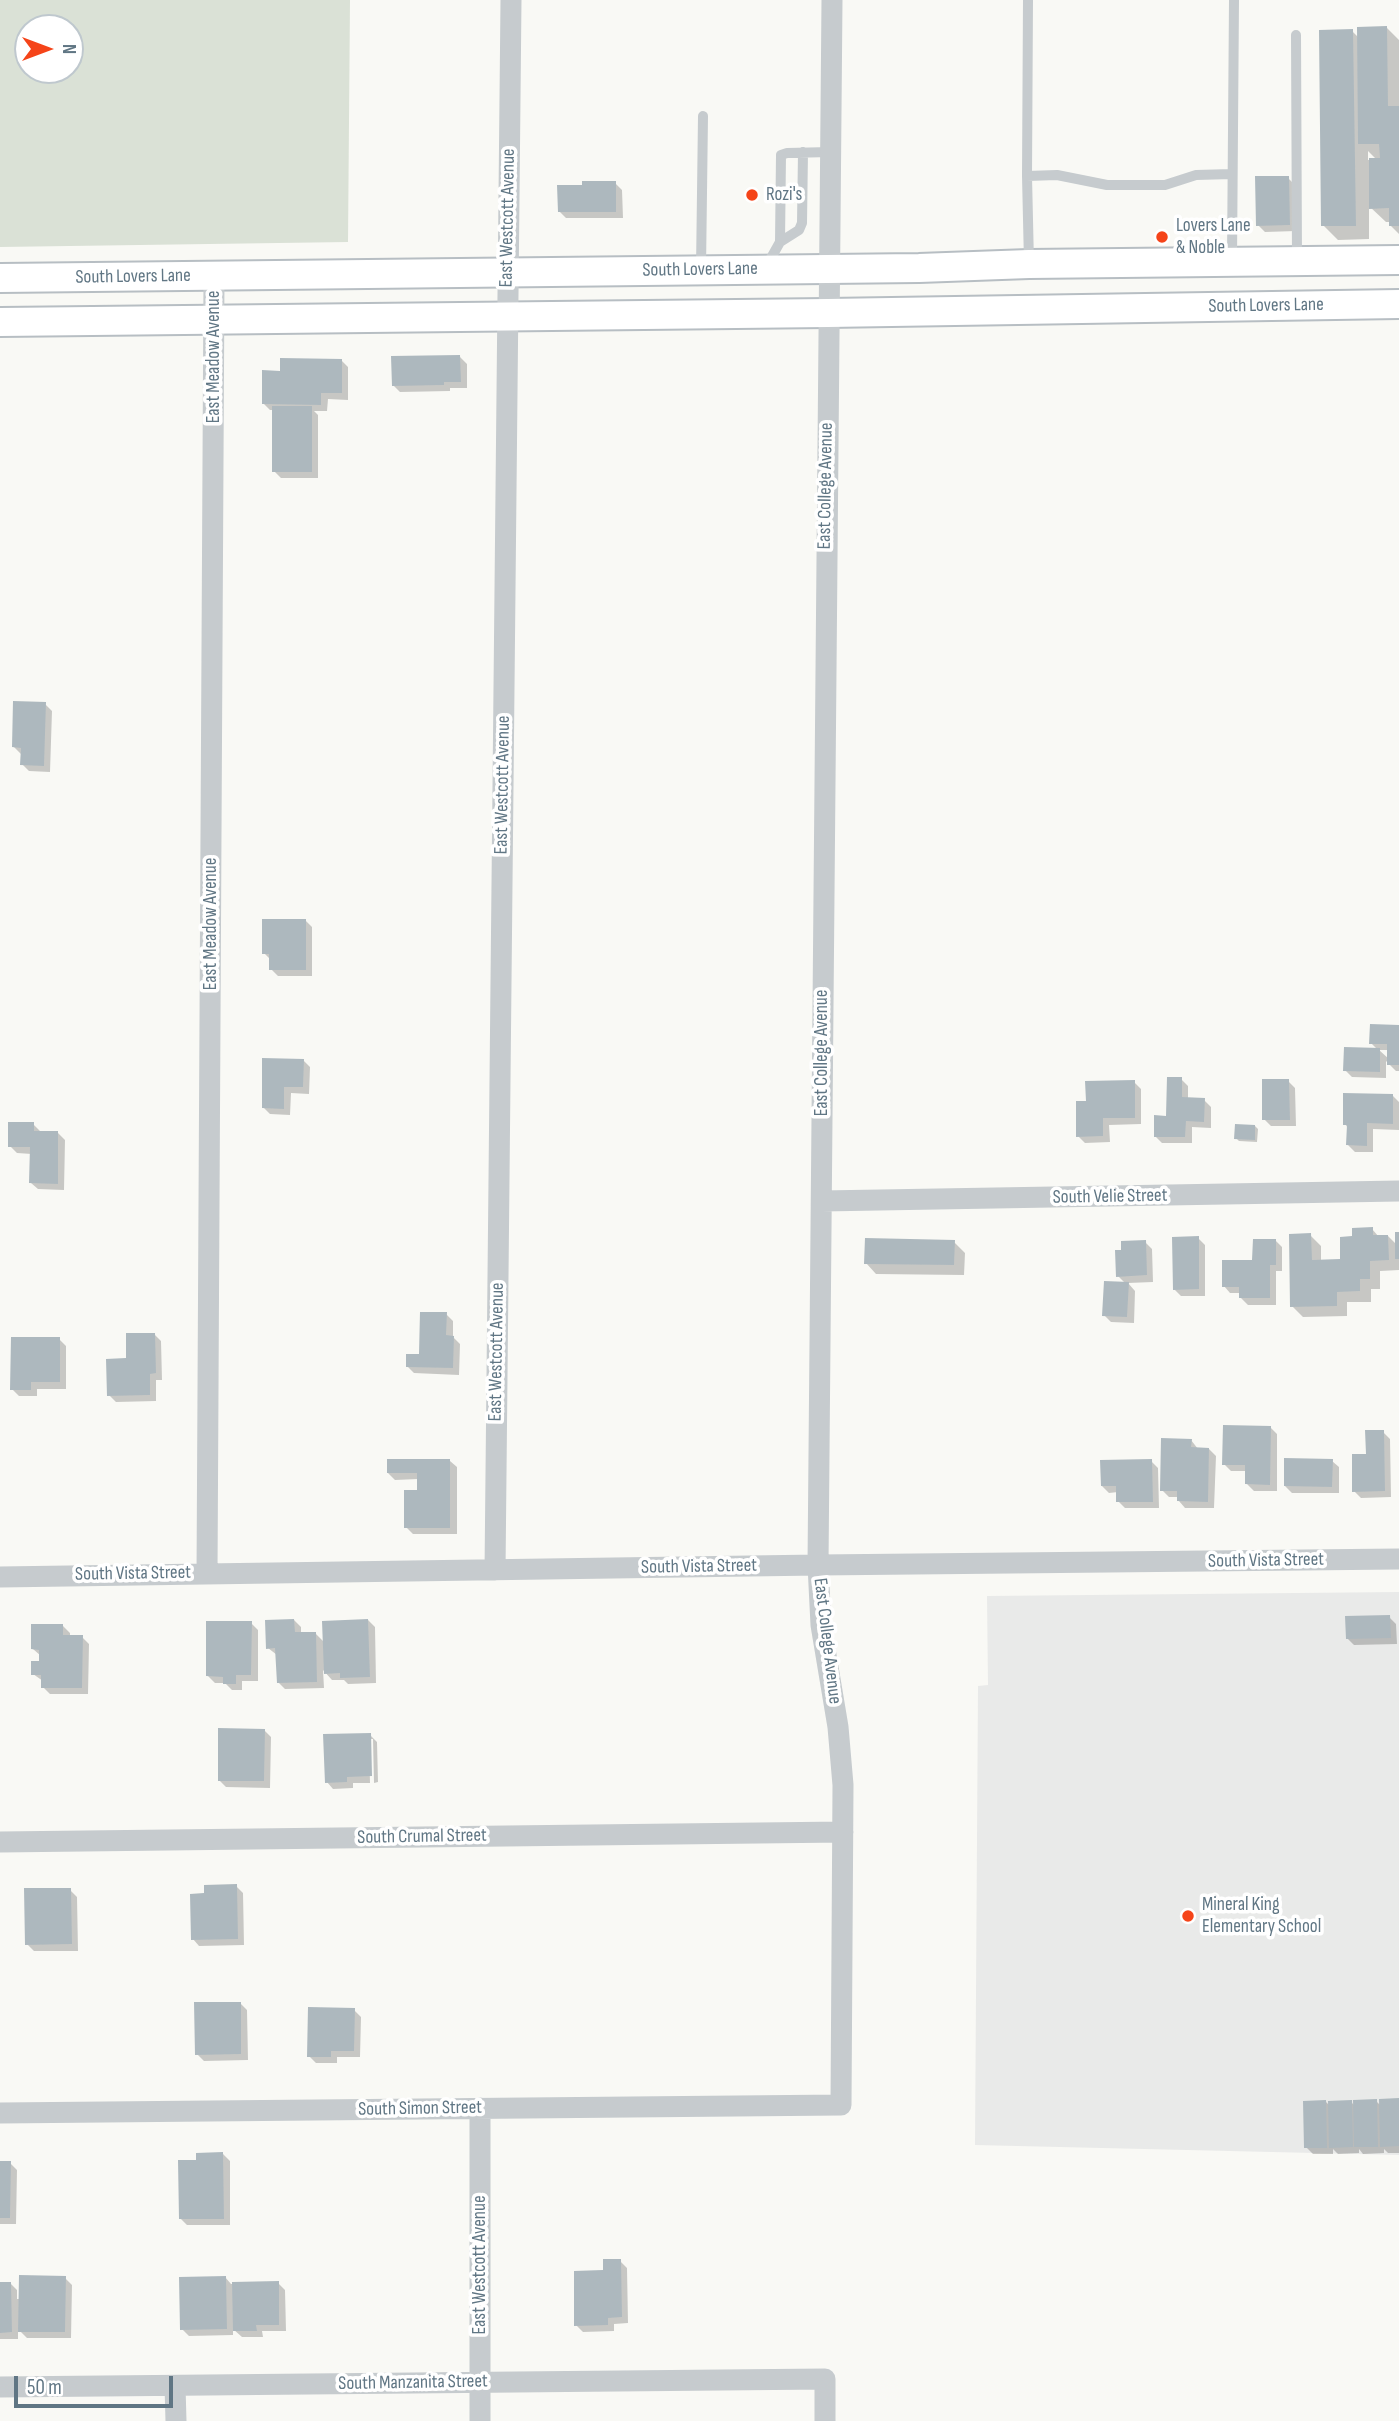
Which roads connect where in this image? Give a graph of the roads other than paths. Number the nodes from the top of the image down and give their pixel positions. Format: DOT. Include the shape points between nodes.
graph roads {
  1 [pos="511,0"];
  2 [pos="832,0"];
  3 [pos="1028,0"];
  4 [pos="1234,0"];
  5 [pos="1296,35"];
  6 [pos="703,116"];
  7 [pos="803,152"];
  8 [pos="831,152"];
  9 [pos="1232,174"];
  10 [pos="1027,176"];
  11 [pos="779,242"];
  12 [pos="1399,260"];
  13 [pos="1297,262"];
  14 [pos="1233,263"];
  15 [pos="1029,264"];
  16 [pos="701,269"];
  17 [pos="765,269"];
  18 [pos="830,269"];
  19 [pos="508,272"];
  20 [pos="214,276"];
  21 [pos="0,278"];
  22 [pos="1399,293"];
  23 [pos="1362,304"];
  24 [pos="1399,304"];
  25 [pos="828,313"];
  26 [pos="507,316"];
  27 [pos="214,319"];
  28 [pos="0,322"];
  29 [pos="1399,1191"];
  30 [pos="822,1201"];
  31 [pos="1399,1559"];
  32 [pos="818,1565"];
  33 [pos="495,1570"];
  34 [pos="207,1573"];
  35 [pos="0,1577"];
  36 [pos="843,1832"];
  37 [pos="0,1842"];
  38 [pos="841,2105"];
  39 [pos="480,2108"];
  40 [pos="0,2113"];
  41 [pos="480,2382"];
  42 [pos="175,2386"];
  43 [pos="0,2387"];
  44 [pos="176,2421"];
  45 [pos="480,2421"];
  46 [pos="825,2421"];
  1 -- 19 [label="street, East Westcott Avenue"];
  2 -- 8 [label="street, East College Avenue"];
  3 -- 10 [label="lane"];
  4 -- 9 [label="lane"];
  5 -- 13 [label="lane"];
  6 -- 16 [label="lane"];
  7 -- 8 [label="lane"];
  7 -- 11 [label="lane" via="802,223"];
  7 -- 11 [label="lane" via="781,155 779,161"];
  8 -- 18 [label="street, East College Avenue"];
  9 -- 10 [label="lane" via="1196,175 1165,184 1107,185 1057,175"];
  9 -- 14 [label="lane"];
  10 -- 15 [label="lane"];
  11 -- 17 [label="lane"];
  12 -- 13 [label="main road, South Lovers Lane"];
  13 -- 14 [label="main road, South Lovers Lane"];
  14 -- 15 [label="main road, South Lovers Lane"];
  15 -- 18 [label="main road, South Lovers Lane"];
  16 -- 17 [label="main road, South Lovers Lane"];
  16 -- 19 [label="main road, South Lovers Lane"];
  17 -- 18 [label="main road, South Lovers Lane"];
  18 -- 25 [label="street, East College Avenue"];
  19 -- 20 [label="main road, South Lovers Lane"];
  19 -- 26 [label="street, East Westcott Avenue"];
  20 -- 21 [label="main road, South Lovers Lane"];
  20 -- 27 [label="street, East Meadow Avenue"];
  22 -- 23 [label="main road"];
  23 -- 24 [label="main road, South Lovers Lane"];
  23 -- 25 [label="main road, South Lovers Lane"];
  25 -- 26 [label="main road, South Lovers Lane"];
  25 -- 30 [label="street, East College Avenue"];
  26 -- 27 [label="main road, South Lovers Lane"];
  26 -- 33 [label="street, East Westcott Avenue"];
  27 -- 28 [label="main road, South Lovers Lane"];
  27 -- 34 [label="street, East Meadow Avenue"];
  29 -- 30 [label="street, South Velie Street"];
  30 -- 32 [label="street, East College Avenue"];
  31 -- 32 [label="street, South Vista Street"];
  32 -- 33 [label="street, South Vista Street"];
  32 -- 36 [label="street, East College Avenue" via="821,1625 838,1727"];
  33 -- 34 [label="street, South Vista Street"];
  34 -- 35 [label="street, South Vista Street"];
  36 -- 37 [label="street, South Crumal Street"];
  36 -- 38 [label="street, East College Avenue"];
  38 -- 39 [label="street, South Simon Street"];
  39 -- 40 [label="street, South Simon Street"];
  39 -- 41 [label="street, East Westcott Avenue"];
  41 -- 42 [label="street, South Manzanita Street"];
  41 -- 45 [label="street, East Westcott Avenue"];
  41 -- 46 [label="street, South Manzanita Street" via="825,2379"];
  42 -- 43 [label="street, South Manzanita Street"];
  42 -- 44 [label="street"];
}
